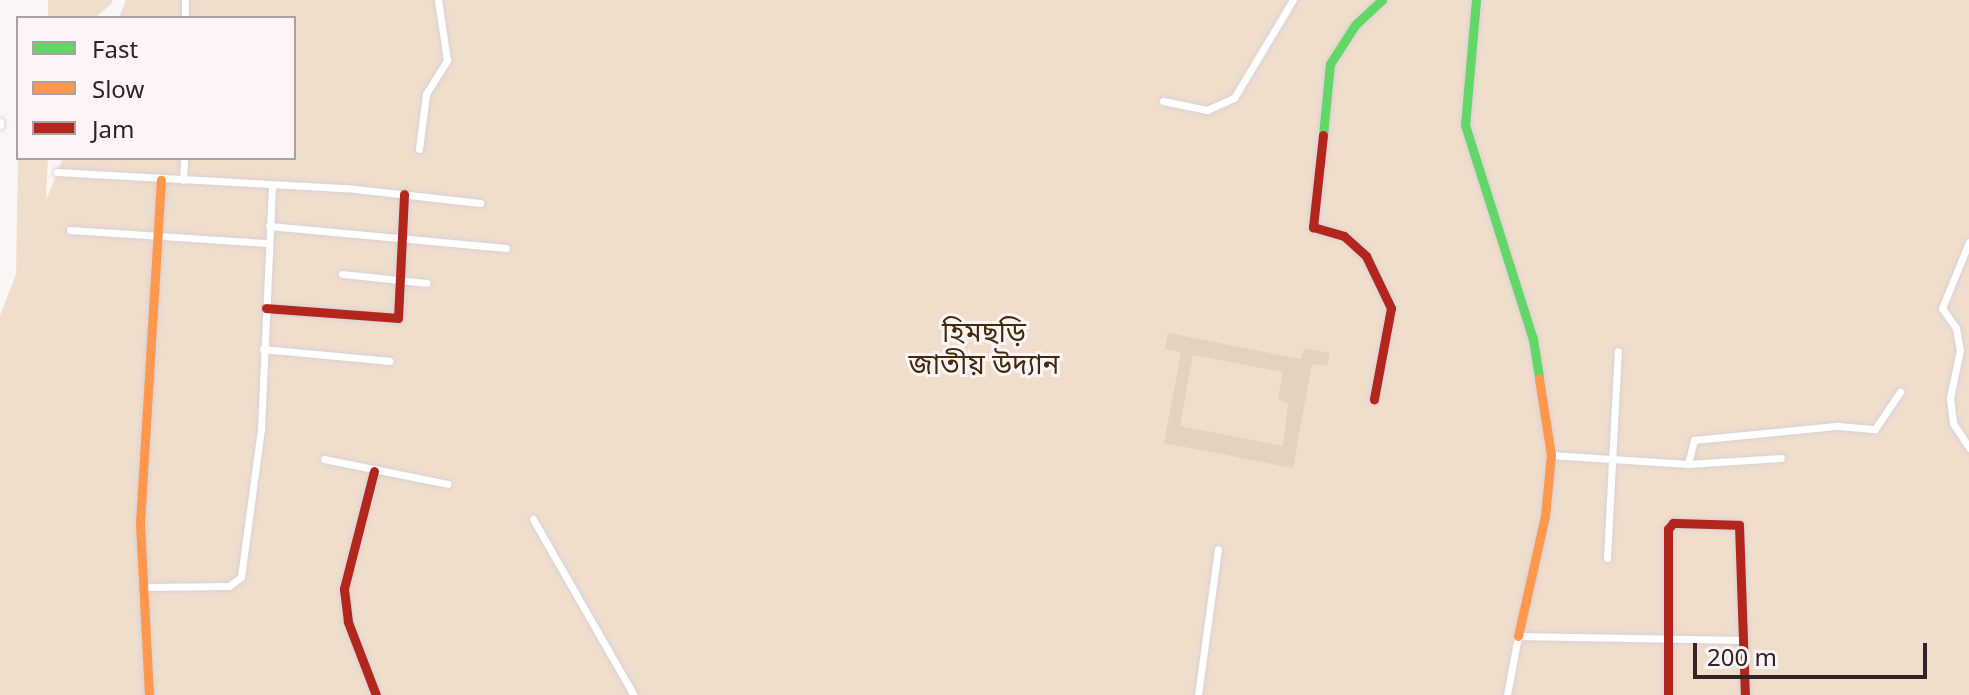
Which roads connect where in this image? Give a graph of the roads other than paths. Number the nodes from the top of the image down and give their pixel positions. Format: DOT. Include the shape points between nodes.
graph roads {
  1 [pos="438,0"];
  2 [pos="1293,0"];
  3 [pos="1382,0"];
  4 [pos="1476,0"];
  5 [pos="1163,101"];
  6 [pos="419,149"];
  7 [pos="184,160"];
  8 [pos="57,172"];
  9 [pos="161,180"];
  10 [pos="183,180"];
  11 [pos="272,185"];
  12 [pos="404,194"];
  13 [pos="480,203"];
  14 [pos="269,226"];
  15 [pos="70,230"];
  16 [pos="403,238"];
  17 [pos="157,239"];
  18 [pos="1969,242"];
  19 [pos="268,243"];
  20 [pos="506,248"];
  21 [pos="342,274"];
  22 [pos="400,279"];
  23 [pos="427,283"];
  24 [pos="266,308"];
  25 [pos="263,349"];
  26 [pos="1618,351"];
  27 [pos="389,361"];
  28 [pos="1900,392"];
  29 [pos="1374,399"];
  30 [pos="1969,448"];
  31 [pos="1551,455"];
  32 [pos="1781,458"];
  33 [pos="324,459"];
  34 [pos="1611,459"];
  35 [pos="1688,464"];
  36 [pos="374,471"];
  37 [pos="448,484"];
  38 [pos="533,519"];
  39 [pos="1218,549"];
  40 [pos="1607,558"];
  41 [pos="144,587"];
  42 [pos="1518,636"];
  43 [pos="1743,640"];
  44 [pos="1669,641"];
  45 [pos="149,695"];
  46 [pos="376,695"];
  47 [pos="634,695"];
  48 [pos="1198,695"];
  49 [pos="1507,695"];
  50 [pos="1668,695"];
  51 [pos="1745,695"];
  1 -- 6 [label="street" via="447,60 426,94"];
  2 -- 5 [label="street" via="1234,98 1207,110"];
  3 -- 29 [label="street" via="1355,25 1330,64 1313,227 1331,230 1366,256 1391,308"];
  4 -- 31 [label="street" via="1465,125 1533,339"];
  7 -- 10 [label="street"];
  8 -- 9 [label="street"];
  9 -- 10 [label="street"];
  9 -- 17 [label="street"];
  10 -- 11 [label="street"];
  11 -- 12 [label="street"];
  11 -- 14 [label="street"];
  12 -- 13 [label="street"];
  12 -- 16 [label="street"];
  14 -- 16 [label="street"];
  14 -- 19 [label="street"];
  15 -- 17 [label="street"];
  16 -- 20 [label="street"];
  16 -- 22 [label="street"];
  17 -- 19 [label="street"];
  17 -- 41 [label="street" via="141,499"];
  18 -- 30 [label="street" via="1942,308 1956,328 1960,350 1950,398 1953,423"];
  19 -- 24 [label="street"];
  21 -- 22 [label="street"];
  22 -- 23 [label="street"];
  22 -- 24 [label="street" via="398,318"];
  24 -- 25 [label="street"];
  25 -- 27 [label="street"];
  25 -- 41 [label="street" via="257,470 241,577 229,586"];
  26 -- 34 [label="street"];
  28 -- 35 [label="street" via="1875,429 1838,426 1694,440"];
  31 -- 34 [label="street"];
  31 -- 42 [label="street" via="1545,516"];
  32 -- 35 [label="street"];
  33 -- 36 [label="street"];
  34 -- 35 [label="street"];
  34 -- 40 [label="street"];
  36 -- 37 [label="street"];
  36 -- 46 [label="street" via="344,589 348,622"];
  38 -- 47 [label="street"];
  39 -- 48 [label="street"];
  41 -- 45 [label="street"];
  42 -- 44 [label="street"];
  42 -- 49 [label="street"];
  43 -- 44 [label="street"];
  43 -- 44 [label="street" via="1739,525 1673,523 1668,529"];
  43 -- 51 [label="street"];
  44 -- 50 [label="street"];
}
